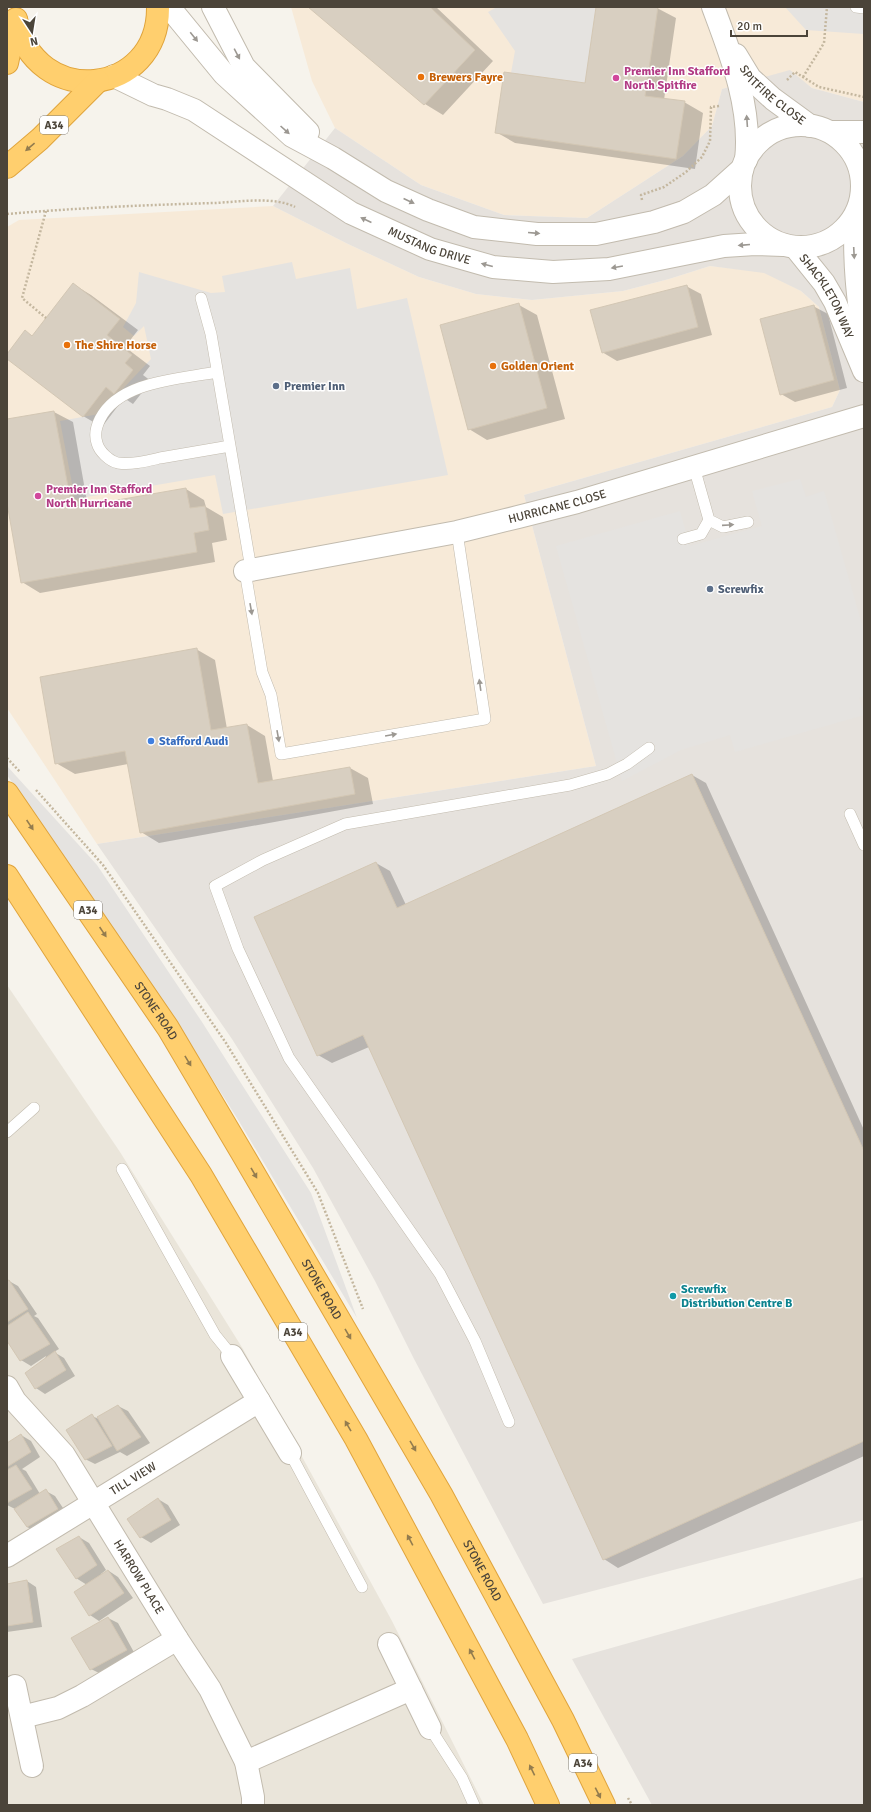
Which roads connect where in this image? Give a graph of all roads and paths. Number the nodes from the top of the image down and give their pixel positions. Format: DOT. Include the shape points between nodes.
graph roads {
  1 [pos="158,7"];
  2 [pos="169,7"];
  3 [pos="213,7"];
  4 [pos="713,7"];
  5 [pos="827,7"];
  6 [pos="856,7"];
  7 [pos="864,8"];
  8 [pos="16,13"];
  9 [pos="725,39"];
  10 [pos="7,63"];
  11 [pos="803,77"];
  12 [pos="106,78"];
  13 [pos="810,126"];
  14 [pos="831,132"];
  15 [pos="864,132"];
  16 [pos="333,158"];
  17 [pos="744,164"];
  18 [pos="7,167"];
  19 [pos="863,186"];
  20 [pos="301,210"];
  21 [pos="46,211"];
  22 [pos="7,214"];
  23 [pos="856,214"];
  24 [pos="789,246"];
  25 [pos="201,298"];
  26 [pos="46,318"];
  27 [pos="864,343"];
  28 [pos="864,371"];
  29 [pos="217,372"];
  30 [pos="864,416"];
  31 [pos="230,446"];
  32 [pos="694,467"];
  33 [pos="709,520"];
  34 [pos="748,522"];
  35 [pos="457,532"];
  36 [pos="684,539"];
  37 [pos="248,570"];
  38 [pos="649,748"];
  39 [pos="7,793"];
  40 [pos="850,814"];
  41 [pos="864,845"];
  42 [pos="7,876"];
  43 [pos="34,1108"];
  44 [pos="7,1132"];
  45 [pos="122,1169"];
  46 [pos="232,1356"];
  47 [pos="10,1398"];
  48 [pos="259,1401"];
  49 [pos="509,1422"];
  50 [pos="290,1452"];
  51 [pos="93,1503"];
  52 [pos="7,1556"];
  53 [pos="362,1587"];
  54 [pos="177,1639"];
  55 [pos="390,1644"];
  56 [pos="15,1686"];
  57 [pos="411,1689"];
  58 [pos="22,1717"];
  59 [pos="430,1728"];
  60 [pos="246,1762"];
  61 [pos="32,1766"];
  62 [pos="253,1805"];
  63 [pos="474,1805"];
  64 [pos="548,1805"];
  65 [pos="604,1805"];
  1 -- 12 [label="highway" via="156,28 145,52 136,62"];
  2 -- 16 [label="street, one-way" via="224,74 292,136"];
  3 -- 16 [label="street, one-way" via="244,67"];
  4 -- 9 [label="street, SPITFIRE CLOSE"];
  5 -- 11 [label="path" via="824,43"];
  6 -- 7 [label="lane"];
  8 -- 10 [label="highway"];
  8 -- 12 [label="highway" via="19,33 25,46 44,67 70,80 84,82"];
  9 -- 13 [label="street, SPITFIRE CLOSE" via="750,78 773,100"];
  17 -- 9 [label="street, SPITFIRE CLOSE, one-way" via="748,142 746,112"];
  12 -- 18 [label="highway, A34, one-way"];
  24 -- 12 [label="street, MUSTANG DRIVE, one-way" via="724,246 608,269 553,272 493,267 430,249 351,213 194,110"];
  13 -- 14 [label="street"];
  13 -- 17 [label="street" via="792,126 775,131 754,146"];
  14 -- 15 [label="street"];
  14 -- 19 [label="street" via="855,155"];
  16 -- 17 [label="street, one-way" via="386,191 428,210 474,227 537,234 596,234 654,222 684,212 714,195"];
  17 -- 24 [label="street" via="740,186 749,220 769,239"];
  19 -- 23 [label="street" via="862,199"];
  20 -- 21 [label="path" via="288,203 269,201"];
  21 -- 22 [label="path"];
  21 -- 26 [label="path" via="22,298"];
  23 -- 24 [label="street" via="849,225 828,242 804,248"];
  23 -- 27 [label="street, SHACKLETON WAY, one-way" via="856,278"];
  24 -- 28 [label="street, SHACKLETON WAY" via="824,283 835,302"];
  25 -- 29 [label="lane" via="211,334"];
  29 -- 31 [label="lane"];
  29 -- 31 [label="lane" via="134,389 116,400 102,416 95,430 96,442 102,454 116,463 135,463"];
  30 -- 32 [label="street, HURRICANE CLOSE"];
  31 -- 37 [label="lane"];
  32 -- 33 [label="lane"];
  32 -- 35 [label="street, HURRICANE CLOSE" via="578,502"];
  33 -- 34 [label="lane, one-way" via="723,527"];
  33 -- 36 [label="lane" via="701,534"];
  35 -- 37 [label="street, HURRICANE CLOSE"];
  37 -- 35 [label="lane, one-way" via="262,672 271,695 281,754 485,719"];
  38 -- 49 [label="lane" via="608,774 570,785 346,824 263,860 214,886 238,949 289,1058 440,1274 475,1341"];
  39 -- 65 [label="highway, STONE ROAD / A34, one-way" via="168,1028 242,1153 441,1494 563,1720"];
  40 -- 41 [label="lane"];
  64 -- 42 [label="highway, A34, one-way" via="517,1739 356,1439 201,1175"];
  43 -- 44 [label="lane"];
  45 -- 46 [label="lane" via="215,1335"];
  46 -- 48 [label="street"];
  47 -- 51 [label="street, HARROW PLACE" via="64,1455"];
  48 -- 50 [label="street"];
  48 -- 51 [label="street, TILL VIEW"];
  50 -- 53 [label="lane"];
  51 -- 52 [label="street, TILL VIEW"];
  51 -- 54 [label="street, HARROW PLACE"];
  54 -- 58 [label="street" via="82,1696 58,1708"];
  54 -- 60 [label="street, HARROW PLACE" via="210,1689"];
  55 -- 57 [label="street"];
  56 -- 58 [label="street"];
  57 -- 59 [label="street"];
  57 -- 60 [label="street"];
  58 -- 61 [label="street"];
  59 -- 63 [label="lane" via="462,1778"];
  60 -- 62 [label="street, HARROW PLACE"];
}
